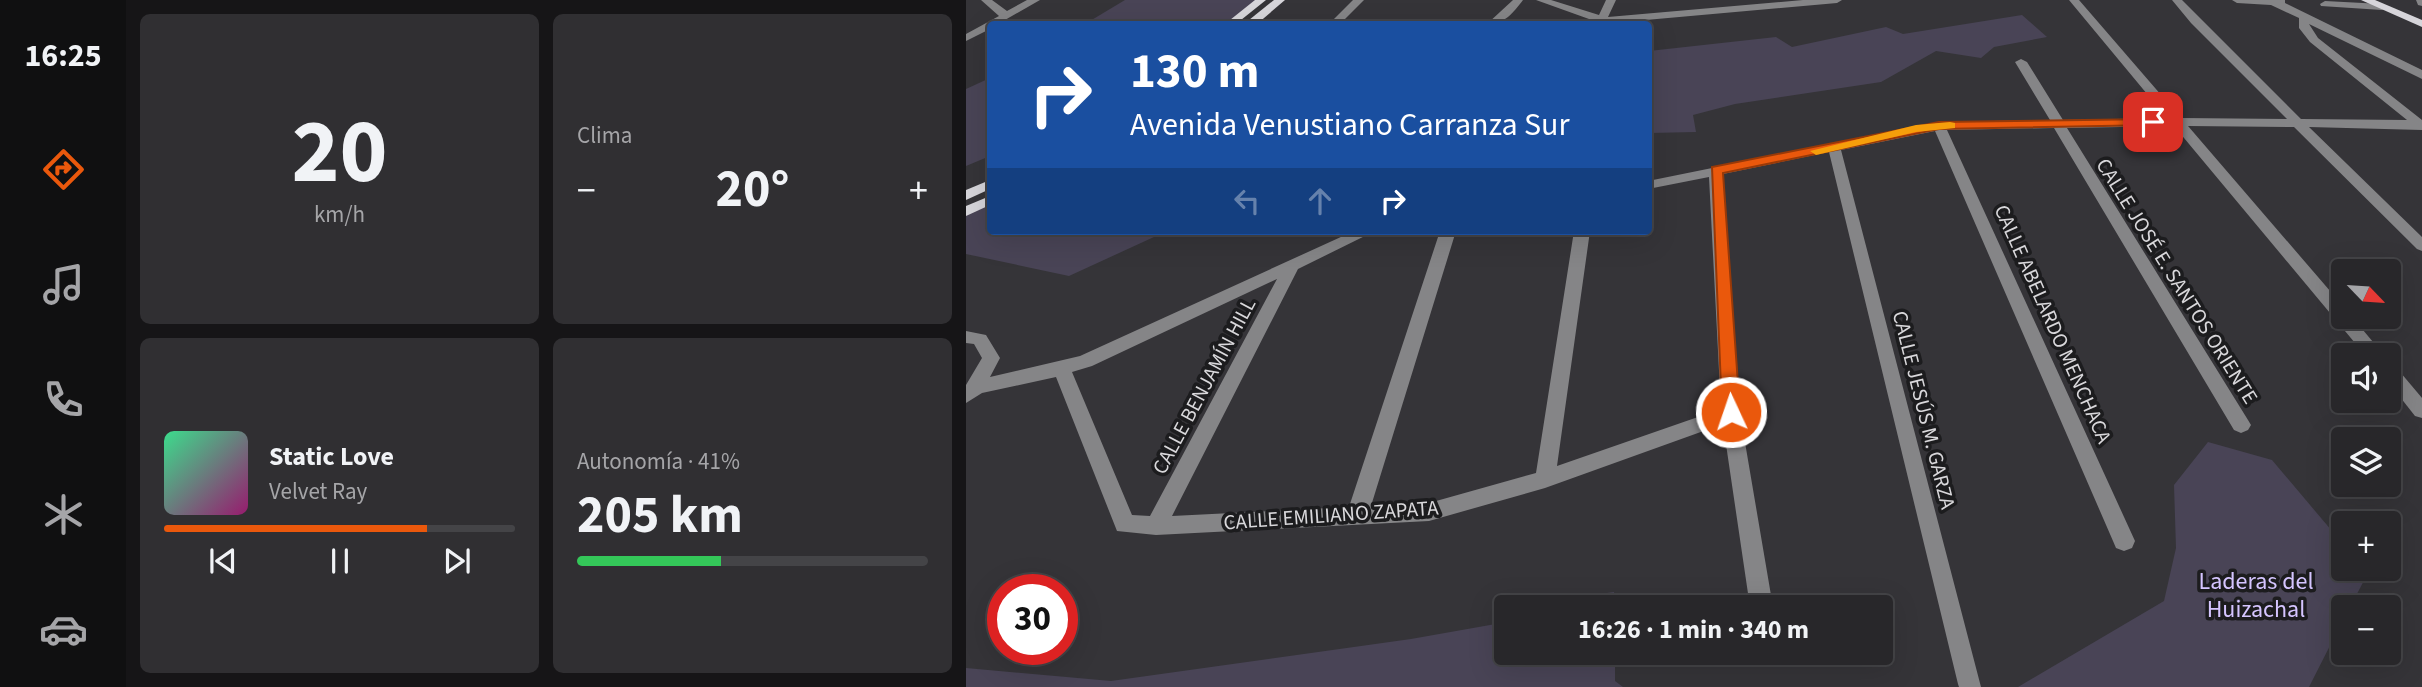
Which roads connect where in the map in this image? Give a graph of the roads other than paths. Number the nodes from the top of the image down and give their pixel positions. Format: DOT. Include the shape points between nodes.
graph roads {
  1 [pos="986,0"];
  2 [pos="1035,0"];
  3 [pos="1261,0"];
  4 [pos="1280,0"];
  5 [pos="1359,0"];
  6 [pos="1518,0"];
  7 [pos="1541,0"];
  8 [pos="1611,0"];
  9 [pos="1837,0"];
  10 [pos="2074,0"];
  11 [pos="2177,0"];
  12 [pos="2237,0"];
  13 [pos="2366,0"];
  14 [pos="2271,1"];
  15 [pos="1799,2"];
  16 [pos="2288,2"];
  17 [pos="2325,4"];
  18 [pos="1705,6"];
  19 [pos="2382,7"];
  20 [pos="1006,16"];
  21 [pos="2304,18"];
  22 [pos="1602,20"];
  23 [pos="997,21"];
  24 [pos="1234,21"];
  25 [pos="1254,21"];
  26 [pos="1337,21"];
  27 [pos="1497,21"];
  28 [pos="1594,21"];
  29 [pos="2422,24"];
  30 [pos="987,26"];
  31 [pos="966,38"];
  32 [pos="2021,62"];
  33 [pos="2422,75"];
  34 [pos="2178,122"];
  35 [pos="2055,123"];
  36 [pos="2298,123"];
  37 [pos="1939,125"];
  38 [pos="2421,125"];
  39 [pos="1834,147"];
  40 [pos="1716,170"];
  41 [pos="1652,184"];
  42 [pos="987,186"];
  43 [pos="966,196"];
  44 [pos="987,202"];
  45 [pos="966,212"];
  46 [pos="1359,235"];
  47 [pos="1447,235"];
  48 [pos="1582,235"];
  49 [pos="2422,246"];
  50 [pos="1291,267"];
  51 [pos="966,337"];
  52 [pos="2365,343"];
  53 [pos="1062,369"];
  54 [pos="2401,386"];
  55 [pos="971,391"];
  56 [pos="2422,411"];
  57 [pos="1731,412"];
  58 [pos="2241,425"];
  59 [pos="1545,479"];
  60 [pos="1357,516"];
  61 [pos="1156,526"];
  62 [pos="2124,541"];
  63 [pos="1760,595"];
  64 [pos="1970,684"];
  1 -- 20 [label="street"];
  2 -- 20 [label="street"];
  3 -- 24 [label="main road"];
  4 -- 25 [label="main road"];
  5 -- 26 [label="street"];
  6 -- 27 [label="street"];
  7 -- 22 [label="street"];
  8 -- 22 [label="street"];
  9 -- 15 [label="street"];
  10 -- 34 [label="street"];
  11 -- 36 [label="street"];
  12 -- 14 [label="street"];
  13 -- 19 [label="main road"];
  14 -- 16 [label="street"];
  14 -- 21 [label="street"];
  15 -- 18 [label="street"];
  17 -- 19 [label="street"];
  18 -- 22 [label="street" via="1621,21"];
  19 -- 29 [label="main road"];
  20 -- 23 [label="street"];
  21 -- 33 [label="street"];
  21 -- 38 [label="street" via="2304,28 2314,40"];
  22 -- 28 [label="street"];
  30 -- 31 [label="street"];
  32 -- 35 [label="street, CALLE JOSÉ E. SANTOS ORIENTE"];
  34 -- 35 [label="street"];
  34 -- 36 [label="street"];
  34 -- 52 [label="street"];
  35 -- 37 [label="street"];
  35 -- 58 [label="street, CALLE JOSÉ E. SANTOS ORIENTE"];
  36 -- 38 [label="street"];
  36 -- 49 [label="street"];
  37 -- 39 [label="street"];
  37 -- 62 [label="street, CALLE ABELARDO MENCHACA"];
  39 -- 40 [label="street"];
  39 -- 64 [label="street, CALLE JESÚS M. GARZA"];
  40 -- 41 [label="street"];
  40 -- 57 [label="street"];
  42 -- 43 [label="main road"];
  44 -- 45 [label="main road"];
  46 -- 50 [label="street"];
  47 -- 60 [label="street"];
  48 -- 59 [label="street"];
  50 -- 53 [label="street"];
  50 -- 61 [label="street, CALLE BENJAMÍN HILL"];
  51 -- 55 [label="street" via="980,339 992,358"];
  53 -- 55 [label="street"];
  53 -- 61 [label="street, CALLE EMILIANO ZAPATA" via="1125,524"];
  54 -- 56 [label="street"];
  57 -- 59 [label="street, CALLE EMILIANO ZAPATA"];
  57 -- 63 [label="street"];
  59 -- 60 [label="street, CALLE EMILIANO ZAPATA" via="1429,512"];
  60 -- 61 [label="street, CALLE EMILIANO ZAPATA"];
}
